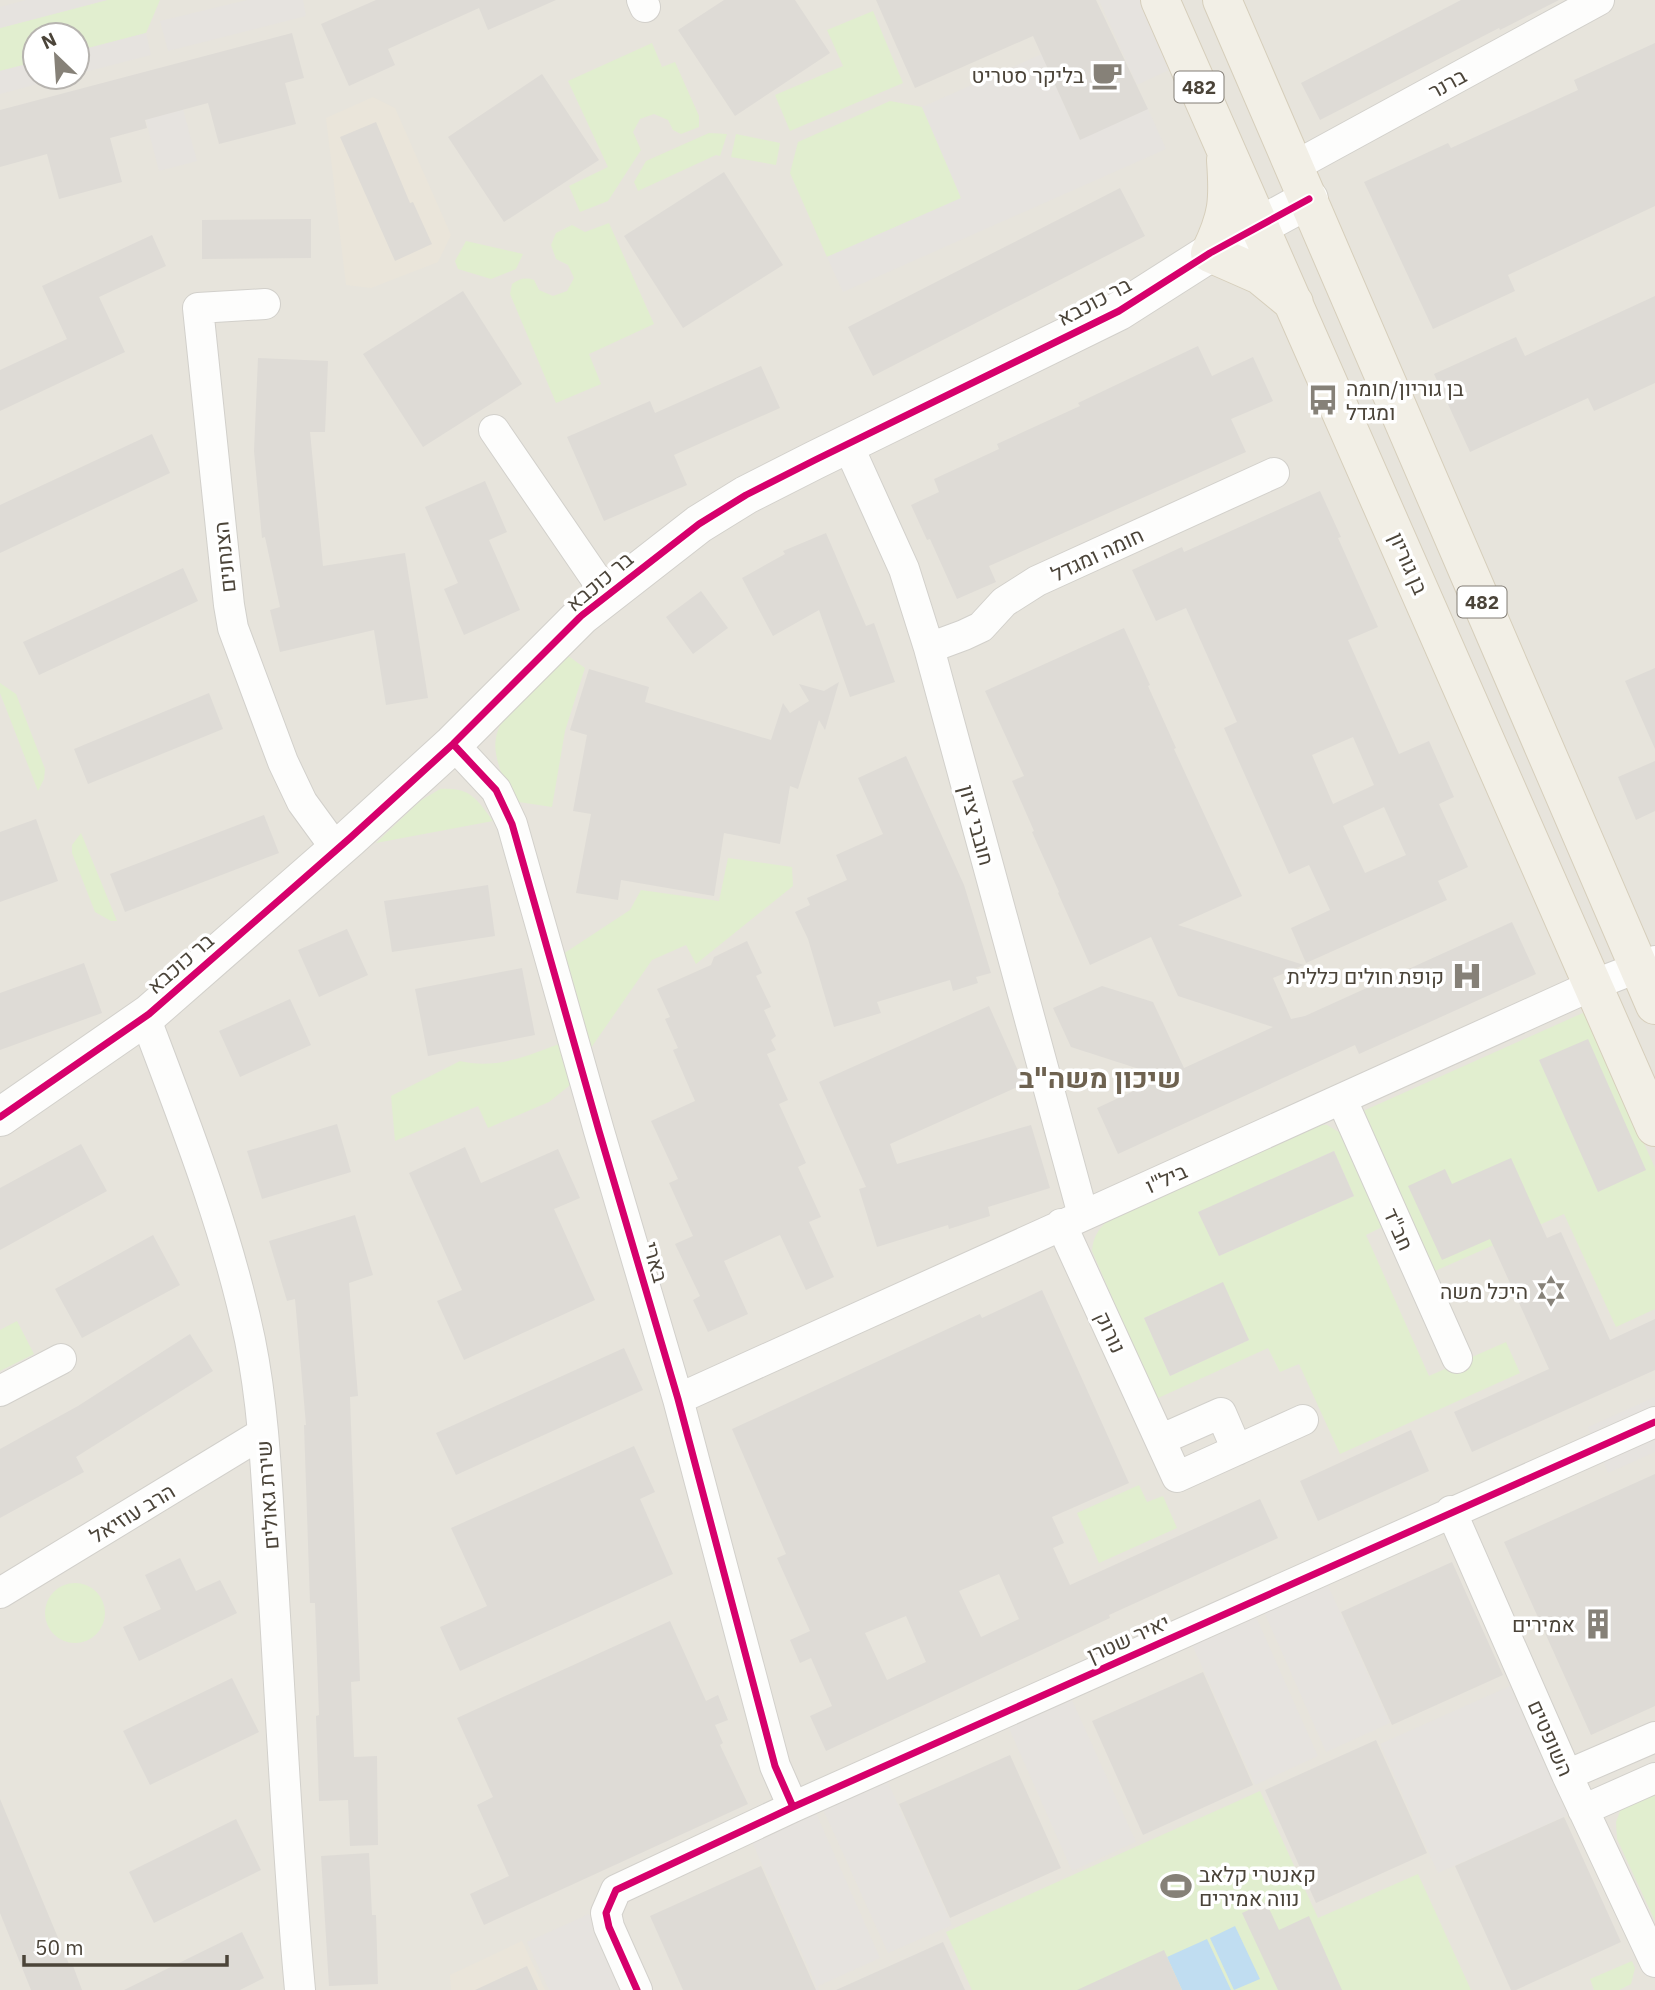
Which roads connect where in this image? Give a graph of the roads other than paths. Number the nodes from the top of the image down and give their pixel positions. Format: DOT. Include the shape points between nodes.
graph roads {
  1 [pos="1160,0"];
  2 [pos="1222,0"];
  3 [pos="1599,0"];
  4 [pos="1225,144"];
  5 [pos="1302,183"];
  6 [pos="1261,225"];
  7 [pos="1210,253"];
  8 [pos="265,304"];
  9 [pos="1295,304"];
  10 [pos="494,430"];
  11 [pos="847,443"];
  12 [pos="1274,473"];
  13 [pos="607,595"];
  14 [pos="929,648"];
  15 [pos="453,744"];
  16 [pos="337,850"];
  17 [pos="1647,963"];
  18 [pos="1593,985"];
  19 [pos="1655,1004"];
  20 [pos="145,1017"];
  21 [pos="1342,1100"];
  22 [pos="0,1117"];
  23 [pos="1655,1126"];
  24 [pos="1072,1219"];
  25 [pos="1457,1358"];
  26 [pos="61,1359"];
  27 [pos="0,1391"];
  28 [pos="678,1399"];
  29 [pos="1303,1420"];
  30 [pos="1655,1422"];
  31 [pos="263,1433"];
  32 [pos="1160,1440"];
  33 [pos="1237,1450"];
  34 [pos="1451,1511"];
  35 [pos="0,1593"];
  36 [pos="1655,1737"];
  37 [pos="1567,1775"];
  38 [pos="1655,1778"];
  39 [pos="793,1807"];
  40 [pos="1583,1810"];
  41 [pos="1655,1962"];
  42 [pos="300,1990"];
  43 [pos="638,1990"];
  1 -- 4 [label="main road, בן גוריון / 482"];
  2 -- 5 [label="main road, 482"];
  3 -- 5 [label="street, ברנר"];
  4 -- 6 [label="main road, בן גוריון / 482"];
  4 -- 7 [label="main road" via="1228,191 1224,224"];
  5 -- 6 [label="street, בר כוכבא"];
  5 -- 17 [label="main road, 482"];
  6 -- 7 [label="street, בר כוכבא"];
  6 -- 9 [label="main road, בן גוריון / 482"];
  7 -- 9 [label="main road" via="1260,275"];
  7 -- 11 [label="street, בר כוכבא" via="1119,310"];
  8 -- 16 [label="street, הצנחנים" via="198,309 229,605 283,762 302,802"];
  9 -- 18 [label="main road, בן גוריון / 482"];
  10 -- 13 [label="street"];
  11 -- 13 [label="street, בר כוכבא" via="699,524"];
  11 -- 14 [label="street, חובבי ציון" via="904,569"];
  12 -- 14 [label="street, חומה ומגדל" via="1037,581 1004,602 981,627"];
  13 -- 15 [label="street, בר כוכבא"];
  14 -- 24 [label="street, חובבי ציון"];
  15 -- 16 [label="street, בר כוכבא"];
  15 -- 28 [label="street, בארי" via="496,790 512,824"];
  16 -- 20 [label="street, בר כוכבא"];
  17 -- 18 [label="street, ביל\"ו"];
  17 -- 19 [label="main road, 482"];
  18 -- 21 [label="street, ביל\"ו"];
  18 -- 23 [label="main road, בן גוריון / 482"];
  20 -- 22 [label="street, בר כוכבא"];
  20 -- 31 [label="street, שירת גאולים" via="232,1262 251,1343"];
  21 -- 24 [label="street, ביל\"ו"];
  21 -- 25 [label="street, חב\"ד"];
  24 -- 28 [label="street, ביל\"ו"];
  24 -- 32 [label="street, נורוק"];
  26 -- 27 [label="street"];
  28 -- 39 [label="street, בארי" via="772,1755"];
  29 -- 33 [label="street, נורוק"];
  30 -- 34 [label="street, יאיר שטרן"];
  31 -- 35 [label="street, הרב עוזיאל"];
  31 -- 42 [label="street, שירת גאולים"];
  32 -- 33 [label="street, נורוק" via="1177,1477"];
  32 -- 33 [label="street" via="1221,1413"];
  34 -- 37 [label="street, השופטים"];
  34 -- 39 [label="street, יאיר שטרן"];
  36 -- 37 [label="street"];
  37 -- 40 [label="street, השופטים"];
  38 -- 40 [label="street"];
  39 -- 43 [label="street, יאיר שטרן" via="616,1889 606,1913 609,1927"];
  40 -- 41 [label="street, השופטים"];
}
